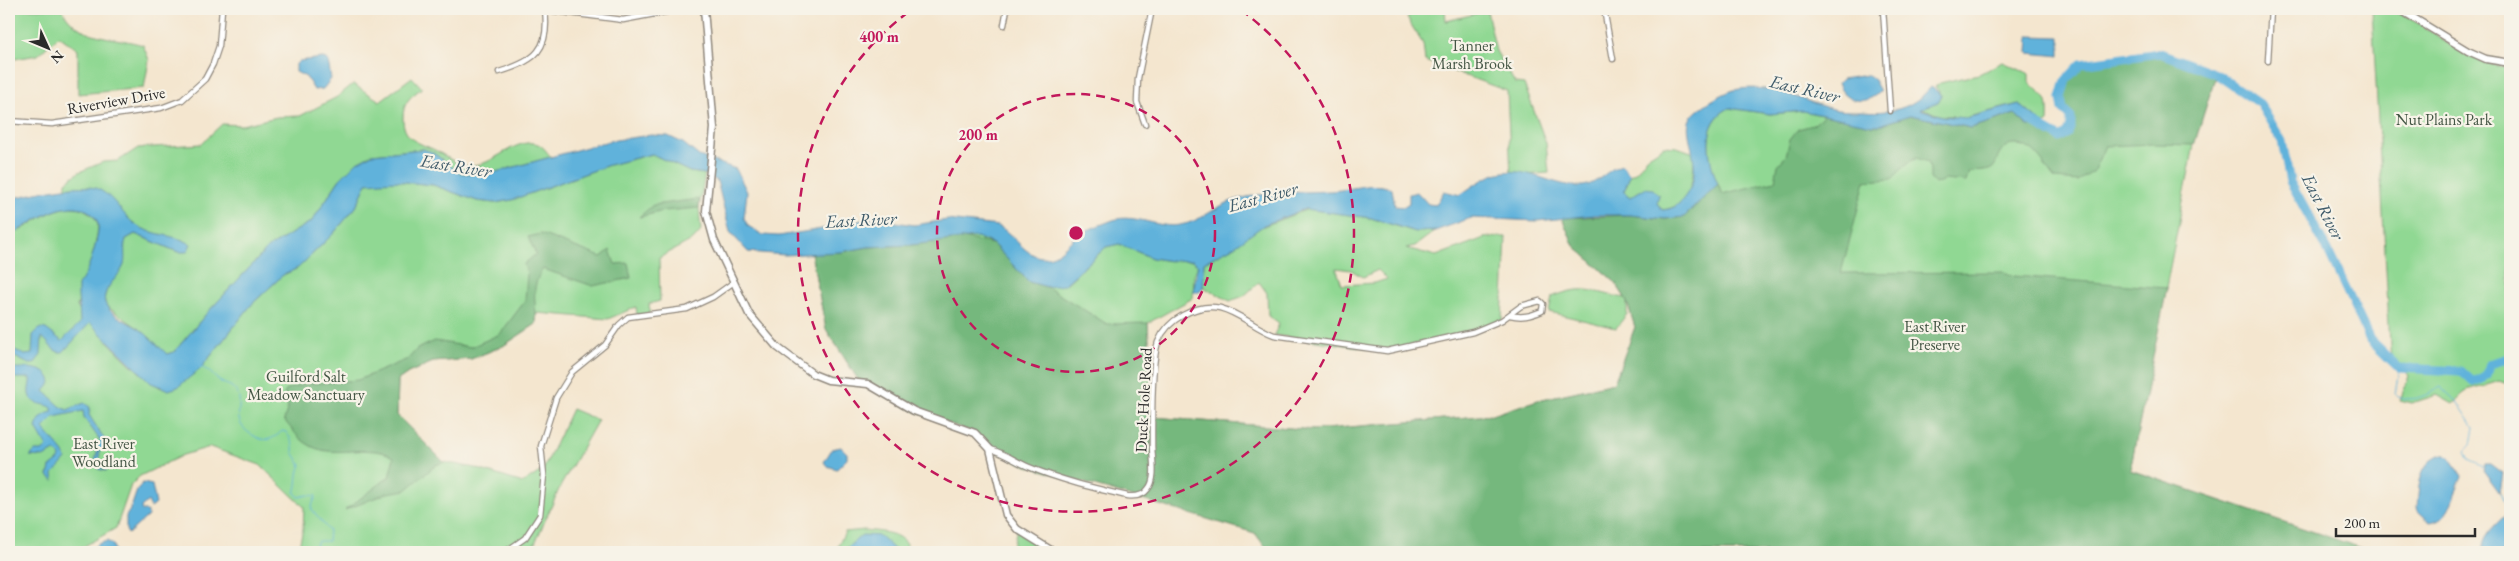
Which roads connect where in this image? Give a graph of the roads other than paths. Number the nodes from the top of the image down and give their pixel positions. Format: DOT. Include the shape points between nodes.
graph roads {
  1 [pos="222,9"];
  2 [pos="542,9"];
  3 [pos="681,9"];
  4 [pos="704,9"];
  5 [pos="1007,9"];
  6 [pos="1152,9"];
  7 [pos="1604,9"];
  8 [pos="1883,9"];
  9 [pos="2271,9"];
  10 [pos="2399,9"];
  11 [pos="1004,25"];
  12 [pos="1613,59"];
  13 [pos="2268,61"];
  14 [pos="2510,63"];
  15 [pos="499,72"];
  16 [pos="1890,111"];
  17 [pos="9,121"];
  18 [pos="1146,124"];
  19 [pos="734,282"];
  20 [pos="1510,314"];
  21 [pos="990,449"];
  22 [pos="505,552"];
  23 [pos="1054,552"];
  1 -- 17 [label="street, Riverview Drive" via="213,64 205,79 182,100 161,108 52,124"];
  2 -- 3 [label="street" via="623,20"];
  2 -- 15 [label="street" via="547,27 540,50"];
  4 -- 19 [label="street" via="713,114 706,211 714,240"];
  5 -- 11 [label="street"];
  6 -- 18 [label="street" via="1136,102"];
  7 -- 12 [label="street"];
  8 -- 16 [label="street"];
  9 -- 13 [label="street"];
  10 -- 14 [label="street" via="2476,55"];
  19 -- 21 [label="street" via="749,314 762,332 813,374 828,380 868,384 914,411 975,433"];
  19 -- 22 [label="street" via="713,297 687,309 628,316 605,345 572,372 556,398 541,446 544,475 540,515 525,538"];
  20 -- 20 [label="street, Duck Hole Road" via="1533,302 1543,304 1542,310 1536,313 1521,317"];
  20 -- 21 [label="street, Duck Hole Road" via="1473,332 1387,351 1274,335 1220,308 1192,310 1163,332 1158,344 1152,477 1143,494 1127,496 1071,482"];
  21 -- 23 [label="street" via="1006,515 1017,529"];
}
